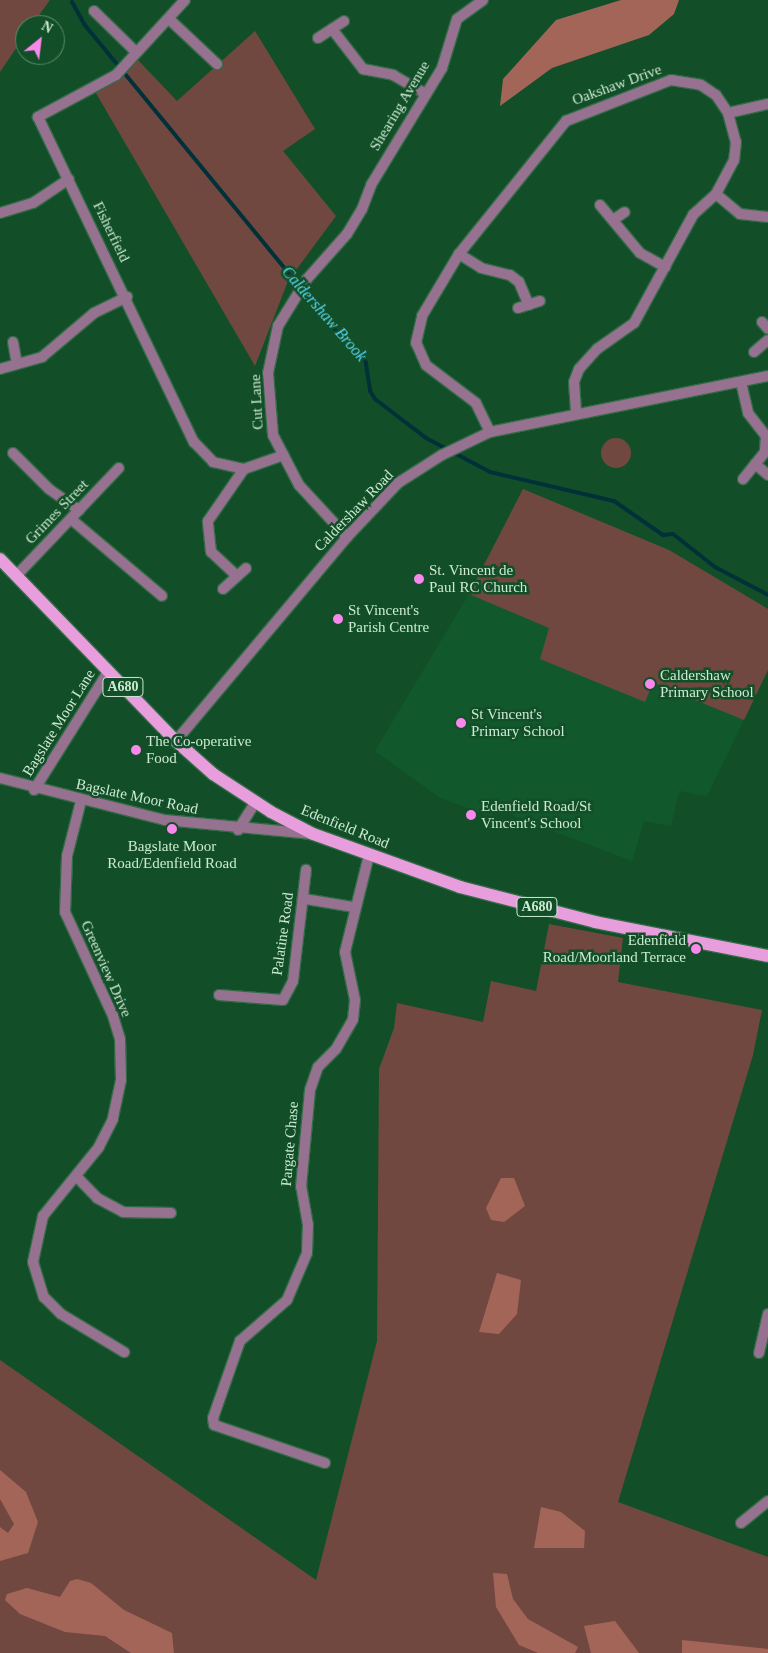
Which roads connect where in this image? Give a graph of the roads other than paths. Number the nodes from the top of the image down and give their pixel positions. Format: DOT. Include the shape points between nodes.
graph roads {
  1 [pos="184,0"];
  2 [pos="483,0"];
  3 [pos="94,11"];
  4 [pos="169,19"];
  5 [pos="344,21"];
  6 [pos="332,29"];
  7 [pos="318,38"];
  8 [pos="136,52"];
  9 [pos="217,64"];
  10 [pos="426,94"];
  11 [pos="768,104"];
  12 [pos="728,113"];
  13 [pos="69,179"];
  14 [pos="716,194"];
  15 [pos="600,205"];
  16 [pos="625,212"];
  17 [pos="0,213"];
  18 [pos="768,217"];
  19 [pos="613,220"];
  20 [pos="347,234"];
  21 [pos="459,254"];
  22 [pos="665,267"];
  23 [pos="127,297"];
  24 [pos="540,301"];
  25 [pos="529,305"];
  26 [pos="518,308"];
  27 [pos="768,340"];
  28 [pos="14,342"];
  29 [pos="754,352"];
  30 [pos="17,364"];
  31 [pos="0,369"];
  32 [pos="768,376"];
  33 [pos="741,382"];
  34 [pos="576,412"];
  35 [pos="490,432"];
  36 [pos="13,453"];
  37 [pos="284,455"];
  38 [pos="755,464"];
  39 [pos="119,468"];
  40 [pos="244,469"];
  41 [pos="768,475"];
  42 [pos="743,479"];
  43 [pos="80,510"];
  44 [pos="71,519"];
  45 [pos="347,537"];
  46 [pos="0,560"];
  47 [pos="246,568"];
  48 [pos="16,576"];
  49 [pos="237,576"];
  50 [pos="223,589"];
  51 [pos="162,596"];
  52 [pos="108,672"];
  53 [pos="176,741"];
  54 [pos="0,778"];
  55 [pos="34,790"];
  56 [pos="81,801"];
  57 [pos="255,803"];
  58 [pos="238,830"];
  59 [pos="313,834"];
  60 [pos="369,855"];
  61 [pos="306,870"];
  62 [pos="305,900"];
  63 [pos="353,907"];
  64 [pos="768,956"];
  65 [pos="219,995"];
  66 [pos="76,1176"];
  67 [pos="171,1213"];
  68 [pos="768,1314"];
  69 [pos="124,1352"];
  70 [pos="759,1352"];
  71 [pos="325,1463"];
  72 [pos="768,1501"];
  73 [pos="741,1523"];
  1 -- 4 [label="street, Fisherfield"];
  2 -- 10 [label="street, Shearing Avenue" via="457,19 442,68"];
  3 -- 8 [label="street" via="110,17"];
  4 -- 8 [label="street, Fisherfield"];
  4 -- 9 [label="street"];
  5 -- 6 [label="street"];
  6 -- 7 [label="street"];
  6 -- 10 [label="street" via="363,69 393,75"];
  8 -- 13 [label="street, Fisherfield" via="116,75 38,117"];
  10 -- 20 [label="street, Shearing Avenue"];
  11 -- 12 [label="street"];
  12 -- 14 [label="street, Oakshaw Drive" via="736,142 734,160"];
  12 -- 21 [label="street, Oakshaw Drive" via="716,95 684,80 579,113 566,122"];
  13 -- 17 [label="street" via="33,203"];
  13 -- 23 [label="street, Fisherfield"];
  14 -- 18 [label="street" via="740,214"];
  14 -- 22 [label="street, Oakshaw Drive" via="693,216"];
  15 -- 19 [label="street"];
  16 -- 19 [label="street"];
  19 -- 22 [label="street" via="640,253"];
  20 -- 37 [label="street, Cut Lane" via="307,279 278,326 268,373 273,435"];
  21 -- 25 [label="street" via="481,268 510,275 519,282"];
  21 -- 35 [label="street, Oakshaw Drive" via="422,316 416,343 426,365 476,403"];
  22 -- 34 [label="street, Oakshaw Drive" via="634,323 597,349 579,369 574,382"];
  23 -- 30 [label="street" via="94,313 42,357"];
  23 -- 40 [label="street, Fisherfield" via="194,442 213,462"];
  24 -- 25 [label="street"];
  25 -- 26 [label="street"];
  27 -- 29 [label="street"];
  28 -- 30 [label="street"];
  30 -- 31 [label="street"];
  32 -- 33 [label="street, Caldershaw Road"];
  33 -- 34 [label="street, Caldershaw Road"];
  33 -- 38 [label="street" via="748,413 766,436 765,452"];
  34 -- 35 [label="street, Caldershaw Road"];
  35 -- 45 [label="street, Caldershaw Road" via="442,455 398,483"];
  36 -- 43 [label="street" via="49,489"];
  37 -- 40 [label="street"];
  37 -- 45 [label="street, Cut Lane" via="299,485"];
  38 -- 41 [label="street"];
  38 -- 42 [label="street"];
  39 -- 43 [label="street, Grimes Street"];
  40 -- 49 [label="street" via="208,521 211,552"];
  43 -- 44 [label="street, Grimes Street"];
  44 -- 48 [label="street, Grimes Street"];
  44 -- 51 [label="street"];
  45 -- 53 [label="street, Caldershaw Road"];
  46 -- 48 [label="main road, Edenfield Road / A680"];
  47 -- 49 [label="street"];
  48 -- 52 [label="main road, Edenfield Road / A680"];
  49 -- 50 [label="street"];
  52 -- 53 [label="main road, Edenfield Road / A680"];
  52 -- 55 [label="street, Bagslate Moor Lane"];
  53 -- 57 [label="main road, Edenfield Road / A680"];
  54 -- 55 [label="street, Bagslate Moor Road"];
  55 -- 56 [label="street, Bagslate Moor Road"];
  56 -- 58 [label="street, Bagslate Moor Road" via="166,820"];
  56 -- 66 [label="street, Greenview Drive" via="67,856 65,912 71,934 113,1016 121,1058 113,1119"];
  57 -- 58 [label="street"];
  57 -- 59 [label="main road, Edenfield Road / A680"];
  58 -- 59 [label="street, Bagslate Moor Road"];
  59 -- 60 [label="main road, Edenfield Road / A680"];
  60 -- 63 [label="street, Pargate Chase"];
  60 -- 64 [label="main road, Edenfield Road / A680" via="460,887 577,918"];
  61 -- 62 [label="street, Palatine Road"];
  62 -- 63 [label="street"];
  62 -- 65 [label="street, Palatine Road" via="294,981 283,1000"];
  63 -- 71 [label="street, Pargate Chase" via="345,952 355,1000 353,1019 336,1049 318,1067 310,1090 301,1187 308,1225 307,1253 287,1300 240,1341 213,1418 214,1425"];
  66 -- 67 [label="street" via="97,1198 123,1212"];
  66 -- 69 [label="street, Greenview Drive" via="52,1203 37,1230 33,1262 37,1281 61,1314"];
  68 -- 70 [label="street"];
  72 -- 73 [label="street"];
}
